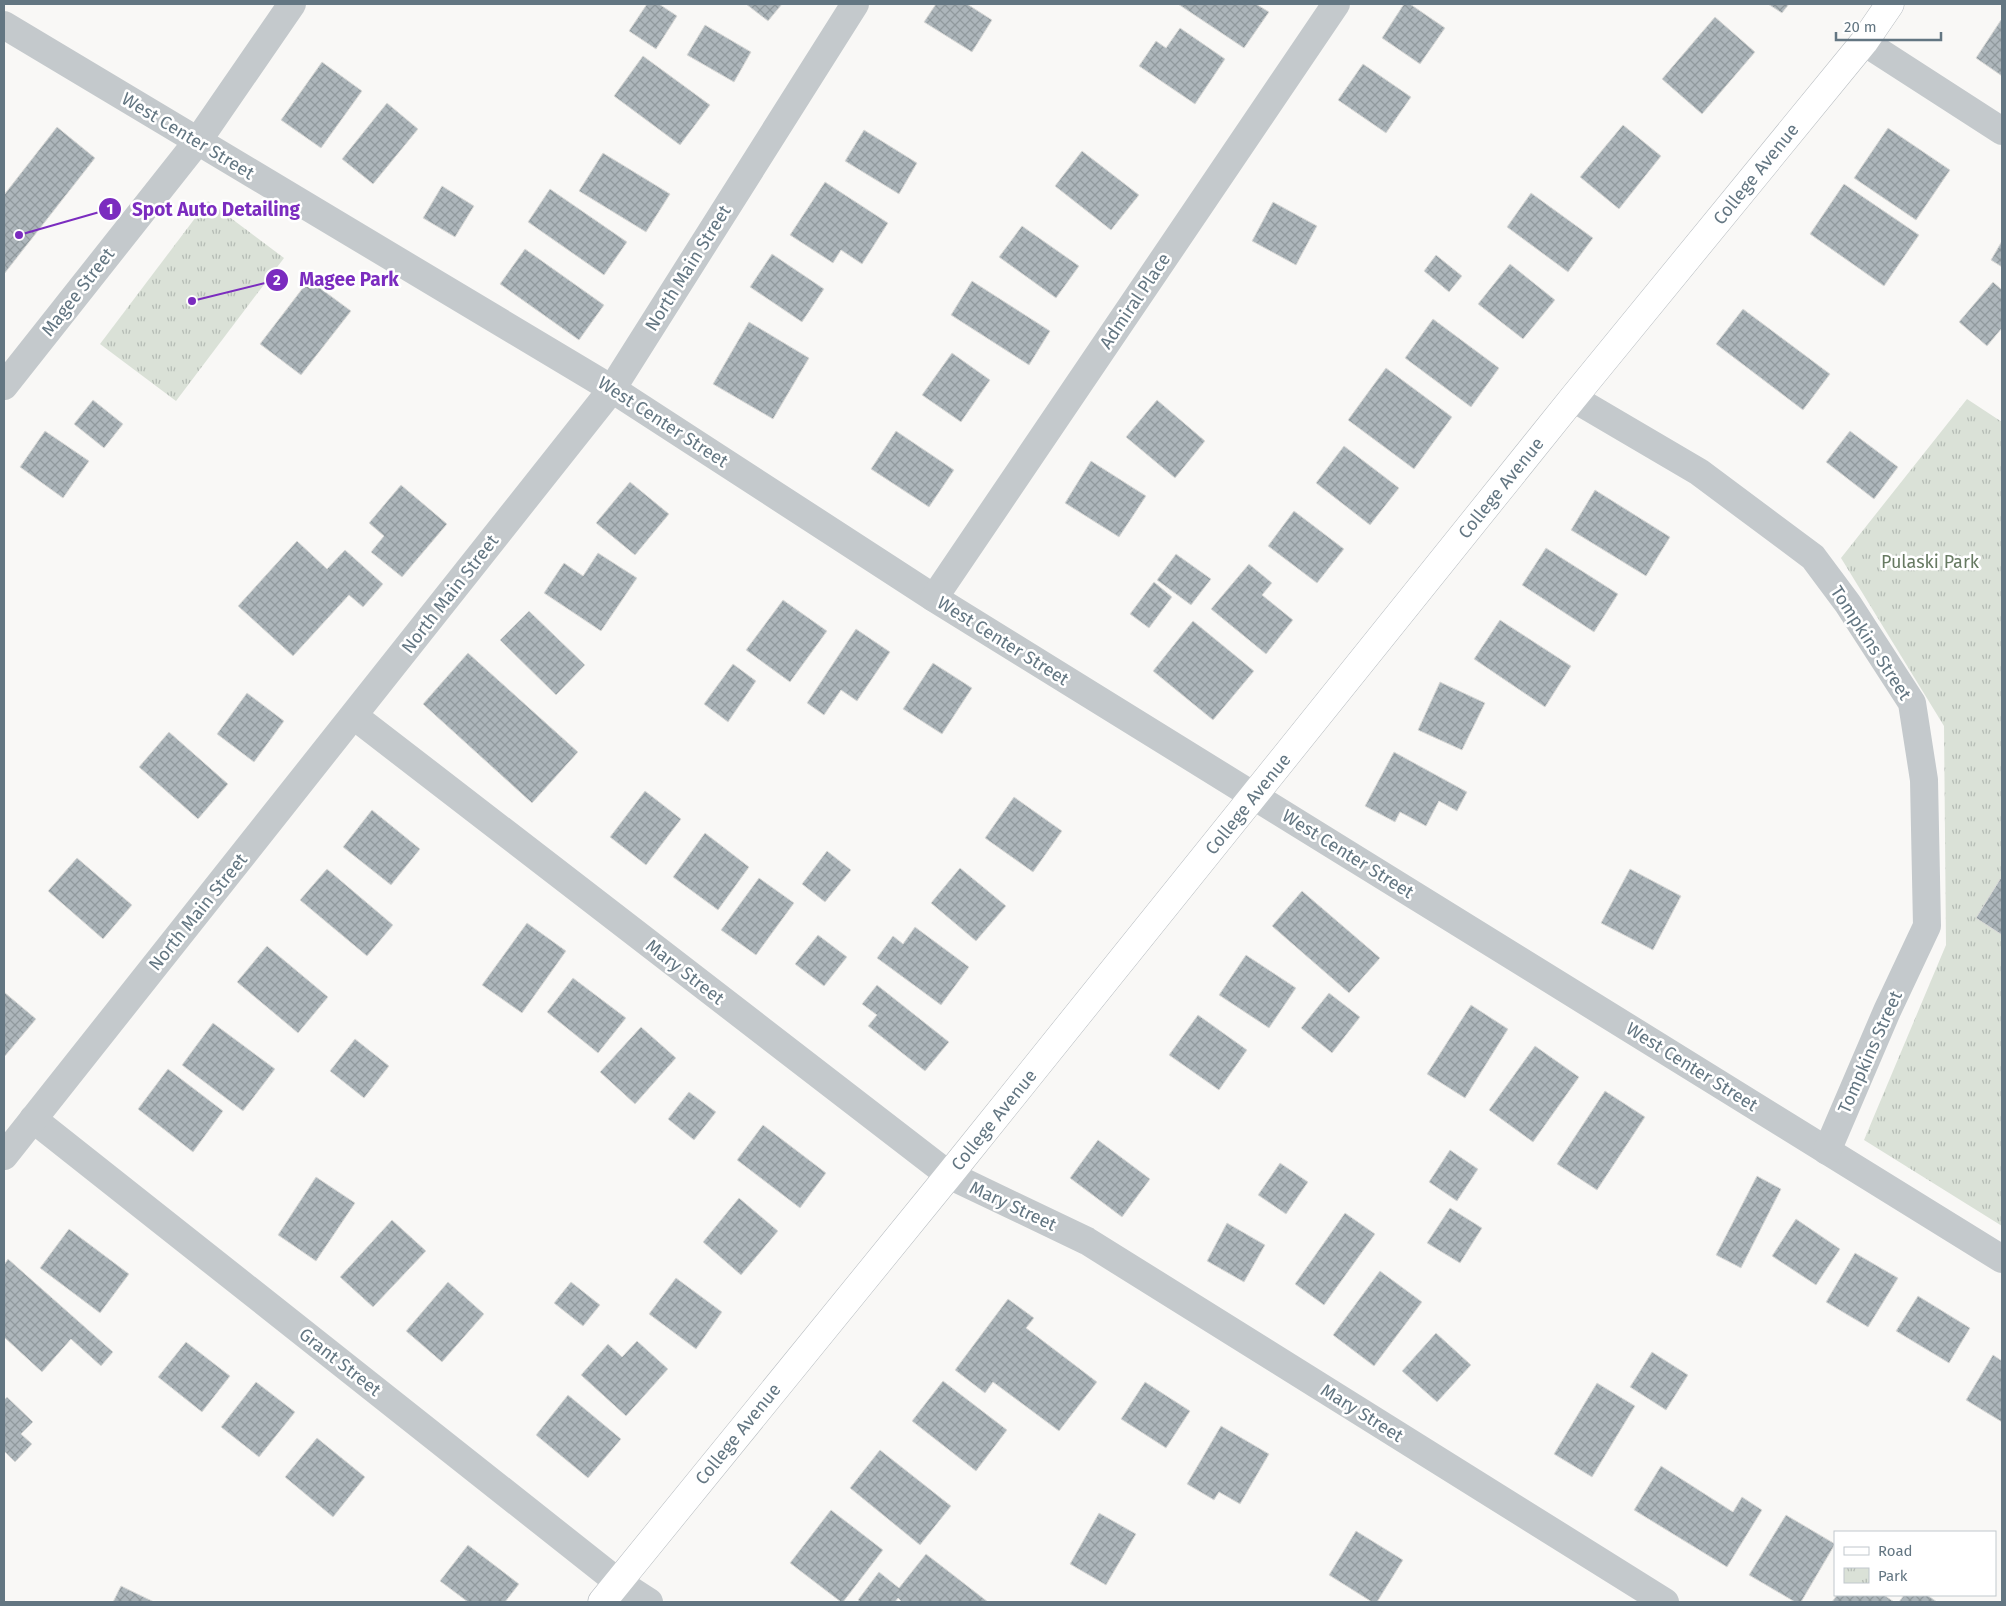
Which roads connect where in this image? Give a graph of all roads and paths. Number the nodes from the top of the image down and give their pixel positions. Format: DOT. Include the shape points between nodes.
graph roads {
  1 [pos="292,4"];
  2 [pos="855,4"];
  3 [pos="1336,4"];
  4 [pos="1890,4"];
  5 [pos="4,25"];
  6 [pos="1864,42"];
  7 [pos="2002,131"];
  8 [pos="198,142"];
  9 [pos="4,386"];
  10 [pos="612,389"];
  11 [pos="1573,398"];
  12 [pos="934,598"];
  13 [pos="354,716"];
  14 [pos="1254,796"];
  15 [pos="33,1120"];
  16 [pos="1827,1151"];
  17 [pos="4,1156"];
  18 [pos="949,1176"];
  19 [pos="2002,1259"];
  20 [pos="610,1592"];
  21 [pos="649,1602"];
  22 [pos="1665,1602"];
  1 -- 8 [label="street, Magee Street"];
  2 -- 10 [label="street, North Main Street"];
  3 -- 12 [label="street, Admiral Place"];
  4 -- 6 [label="main road, College Avenue"];
  5 -- 8 [label="street, West Center Street"];
  6 -- 7 [label="street"];
  6 -- 11 [label="main road, College Avenue"];
  8 -- 9 [label="street, Magee Street"];
  8 -- 10 [label="street, West Center Street"];
  10 -- 12 [label="street, West Center Street"];
  10 -- 13 [label="street, North Main Street"];
  11 -- 14 [label="main road, College Avenue"];
  11 -- 16 [label="street, Tompkins Street" via="1699,472 1813,557 1848,604 1912,704 1924,780 1927,926"];
  12 -- 14 [label="street, West Center Street"];
  13 -- 15 [label="street, North Main Street"];
  13 -- 18 [label="street, Mary Street"];
  14 -- 16 [label="street, West Center Street"];
  14 -- 18 [label="main road, College Avenue"];
  15 -- 17 [label="street, North Main Street"];
  15 -- 20 [label="street, Grant Street"];
  16 -- 19 [label="street, West Center Street"];
  18 -- 20 [label="main road, College Avenue"];
  18 -- 22 [label="street, Mary Street" via="1087,1241"];
  20 -- 21 [label="street, Grant Street"];
}
